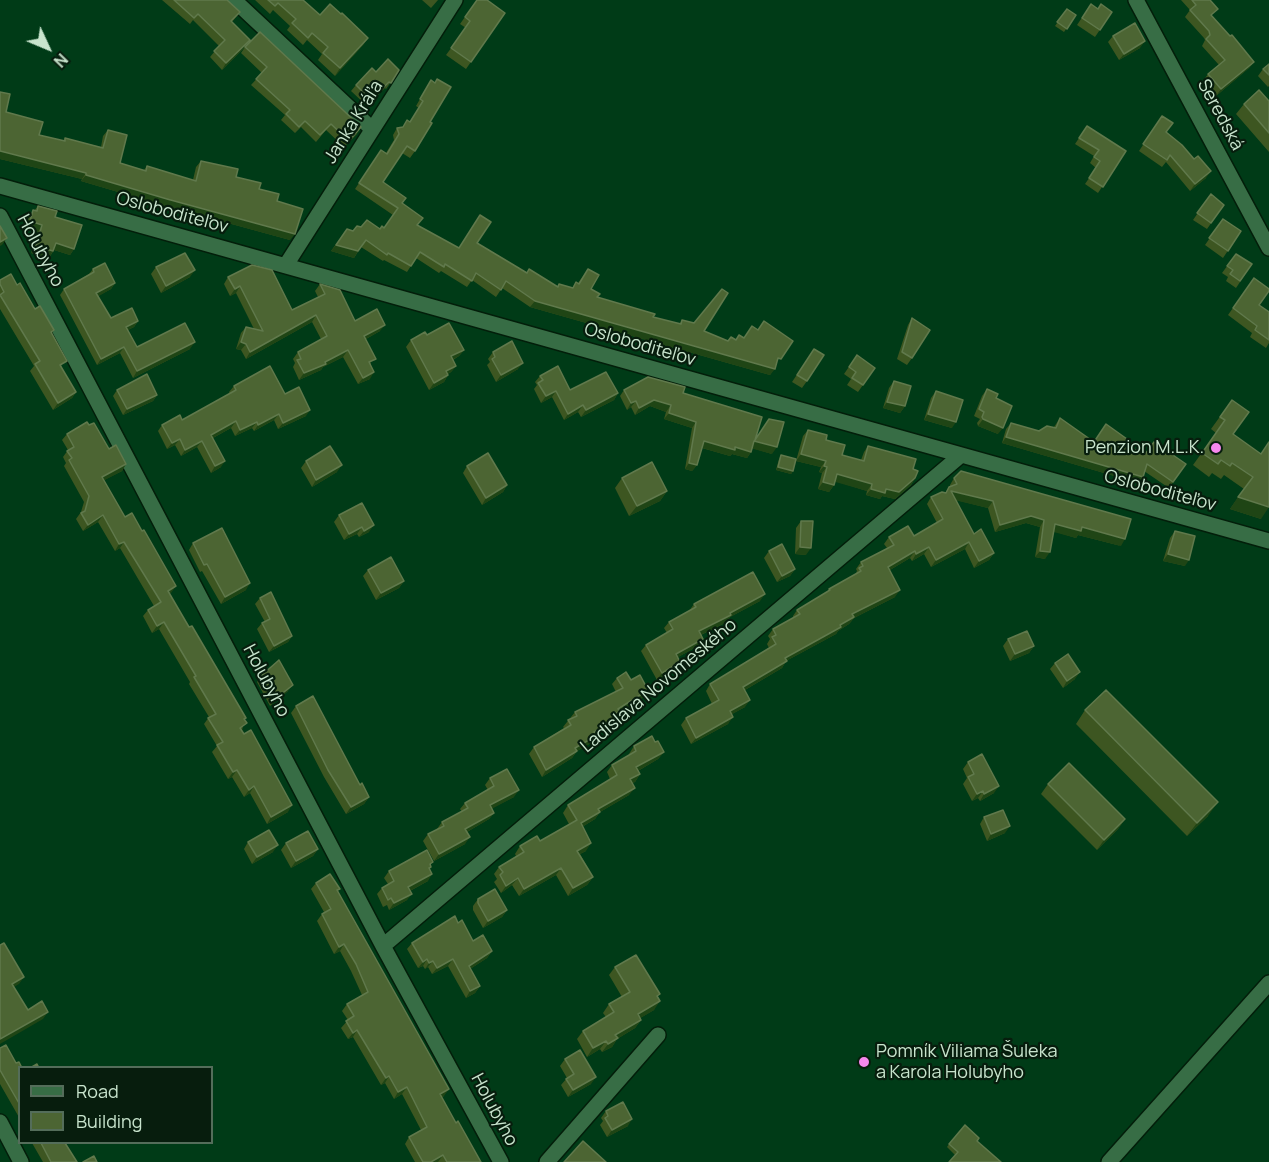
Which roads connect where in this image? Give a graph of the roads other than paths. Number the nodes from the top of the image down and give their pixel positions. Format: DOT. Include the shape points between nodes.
graph roads {
  1 [pos="234,0"];
  2 [pos="455,0"];
  3 [pos="1136,0"];
  4 [pos="372,129"];
  5 [pos="0,186"];
  6 [pos="0,216"];
  7 [pos="1269,248"];
  8 [pos="286,265"];
  9 [pos="960,456"];
  10 [pos="1269,541"];
  11 [pos="383,946"];
  12 [pos="1269,983"];
  13 [pos="658,1035"];
  14 [pos="0,1122"];
  15 [pos="21,1162"];
  16 [pos="501,1162"];
  17 [pos="548,1162"];
  18 [pos="1109,1162"];
  1 -- 4 [label="street"];
  2 -- 4 [label="street, Janka Kráľa"];
  3 -- 7 [label="street, Seredská"];
  4 -- 8 [label="street, Janka Kráľa"];
  5 -- 8 [label="street, Osloboditeľov"];
  6 -- 11 [label="street, Holubyho"];
  8 -- 9 [label="street, Osloboditeľov"];
  9 -- 10 [label="street, Osloboditeľov"];
  9 -- 11 [label="street, Ladislava Novomeského"];
  11 -- 16 [label="street, Holubyho"];
  12 -- 18 [label="street"];
  13 -- 17 [label="street"];
  14 -- 15 [label="street"];
}
